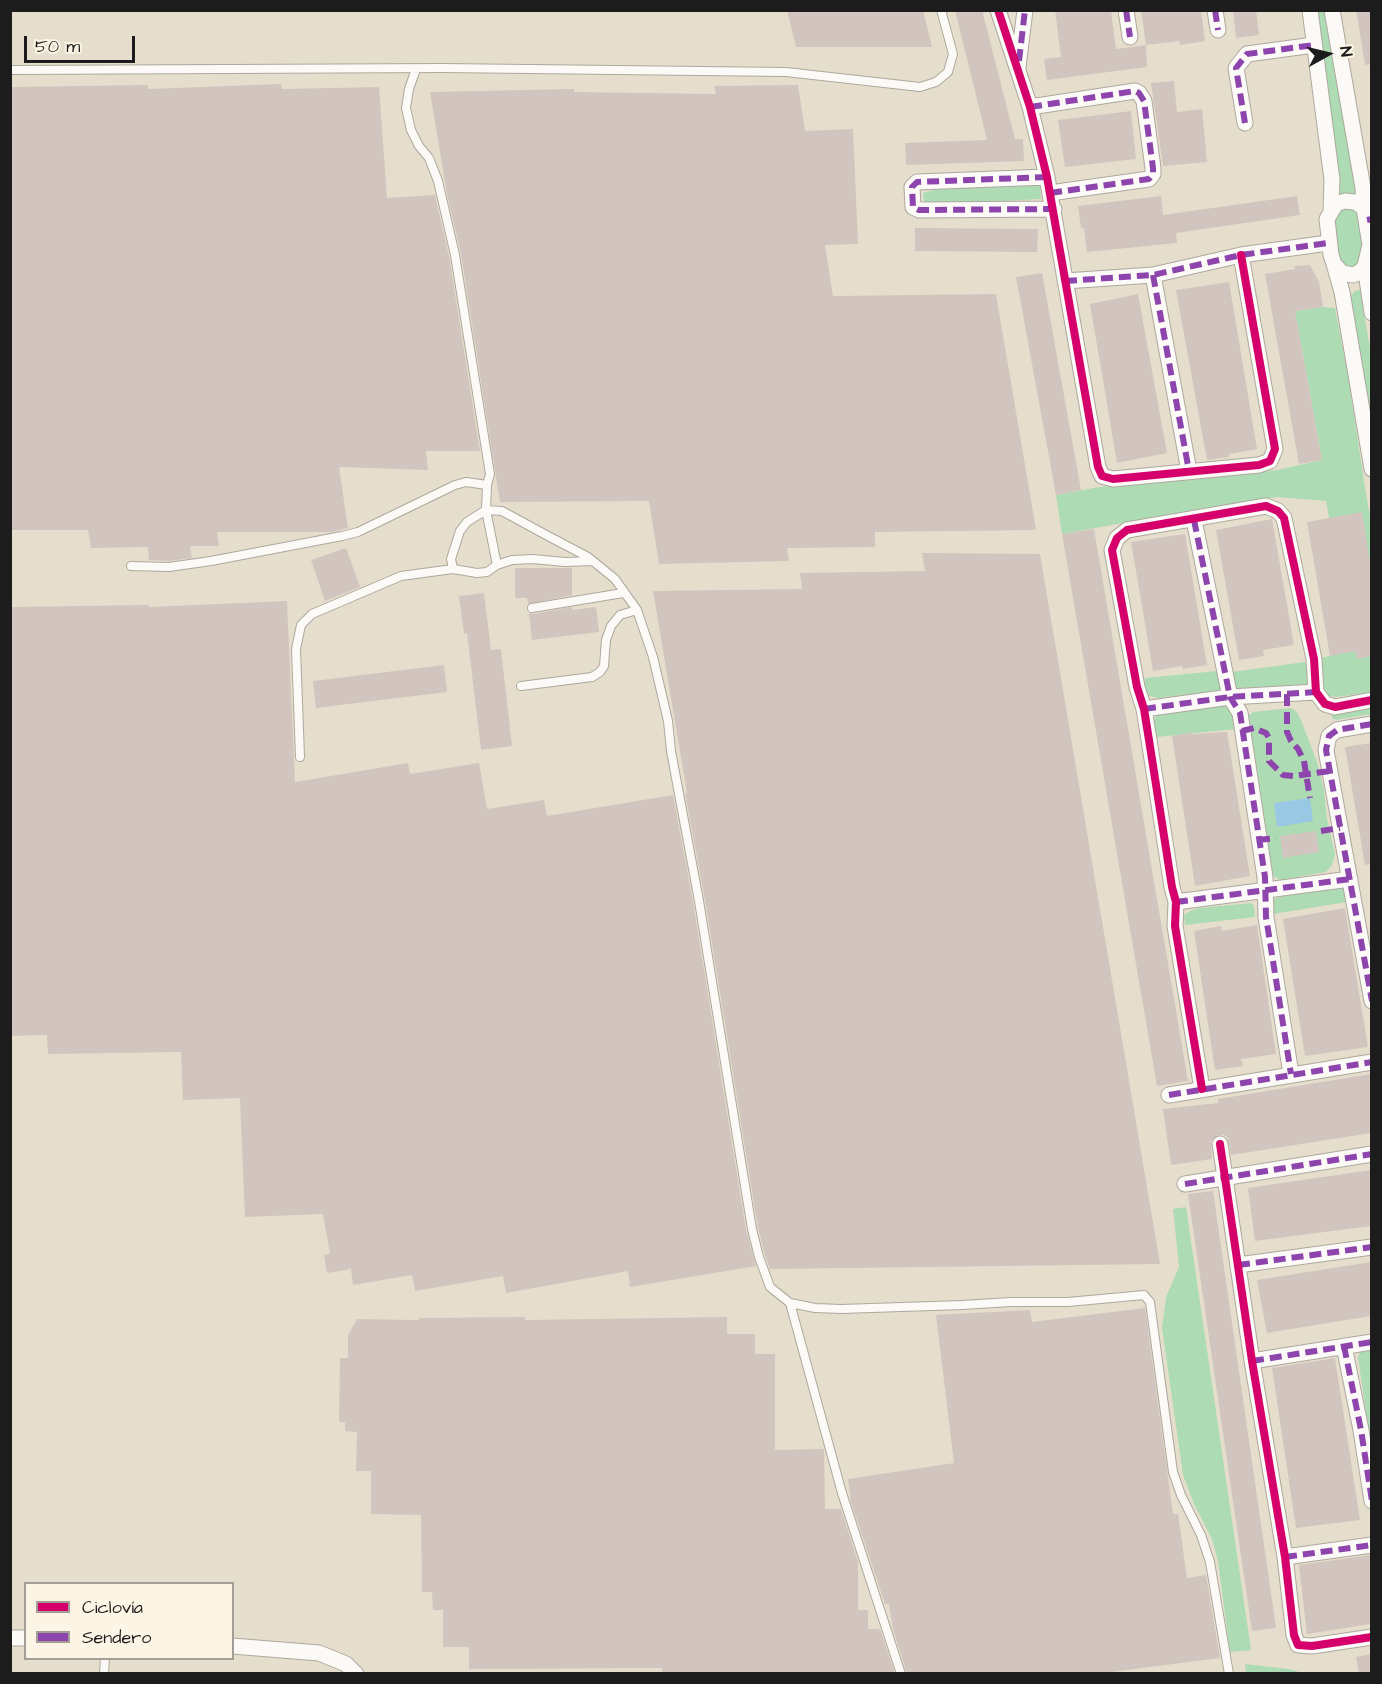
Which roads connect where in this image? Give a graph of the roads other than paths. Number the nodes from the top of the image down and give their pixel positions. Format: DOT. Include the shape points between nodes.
graph roads {
  1 [pos="942,10"];
  2 [pos="998,10"];
  3 [pos="1025,10"];
  4 [pos="1126,10"];
  5 [pos="1215,10"];
  6 [pos="1310,10"];
  7 [pos="1332,10"];
  8 [pos="1218,30"];
  9 [pos="1130,37"];
  10 [pos="1314,45"];
  11 [pos="416,69"];
  12 [pos="10,70"];
  13 [pos="1017,73"];
  14 [pos="1030,107"];
  15 [pos="1245,123"];
  16 [pos="1047,177"];
  17 [pos="1050,193"];
  18 [pos="1054,209"];
  19 [pos="1331,210"];
  20 [pos="1367,216"];
  21 [pos="1328,243"];
  22 [pos="1371,245"];
  23 [pos="1241,255"];
  24 [pos="1334,264"];
  25 [pos="1365,266"];
  26 [pos="1153,275"];
  27 [pos="1065,280"];
  28 [pos="1371,313"];
  29 [pos="1371,469"];
  30 [pos="1189,471"];
  31 [pos="487,485"];
  32 [pos="486,510"];
  33 [pos="1194,519"];
  34 [pos="592,561"];
  35 [pos="497,565"];
  36 [pos="131,566"];
  37 [pos="453,569"];
  38 [pos="623,593"];
  39 [pos="532,608"];
  40 [pos="637,609"];
  41 [pos="521,686"];
  42 [pos="1316,692"];
  43 [pos="1230,697"];
  44 [pos="1371,700"];
  45 [pos="1144,709"];
  46 [pos="1371,724"];
  47 [pos="300,757"];
  48 [pos="1350,879"];
  49 [pos="1266,889"];
  50 [pos="1176,902"];
  51 [pos="1371,1001"];
  52 [pos="1371,1062"];
  53 [pos="1291,1074"];
  54 [pos="1202,1089"];
  55 [pos="1168,1095"];
  56 [pos="1220,1144"];
  57 [pos="1371,1154"];
  58 [pos="1225,1177"];
  59 [pos="1185,1184"];
  60 [pos="1371,1247"];
  61 [pos="1238,1265"];
  62 [pos="790,1304"];
  63 [pos="1371,1342"];
  64 [pos="1344,1346"];
  65 [pos="1252,1361"];
  66 [pos="1371,1501"];
  67 [pos="1371,1545"];
  68 [pos="1285,1557"];
  69 [pos="1371,1637"];
  70 [pos="234,1646"];
  71 [pos="356,1674"];
  72 [pos="901,1674"];
  73 [pos="1229,1674"];
  1 -- 11 [label="lane" via="952,54 948,72 936,82 920,87 786,72"];
  2 -- 13 [label="street"];
  3 -- 13 [label="street"];
  4 -- 9 [label="street"];
  5 -- 8 [label="street"];
  6 -- 10 [label="street"];
  7 -- 20 [label="street"];
  10 -- 15 [label="street" via="1247,54 1236,68"];
  10 -- 19 [label="street" via="1332,180"];
  11 -- 12 [label="lane"];
  11 -- 31 [label="lane" via="406,108 411,130 438,181 446,214 490,474"];
  13 -- 14 [label="street"];
  14 -- 16 [label="street"];
  14 -- 17 [label="street" via="1135,91 1144,101 1153,168 1149,179"];
  16 -- 17 [label="street"];
  16 -- 18 [label="street" via="917,182 912,187 913,207"];
  17 -- 18 [label="street"];
  18 -- 27 [label="street"];
  19 -- 20 [label="street" via="1345,201 1355,202"];
  19 -- 21 [label="street" via="1327,219"];
  20 -- 22 [label="street"];
  21 -- 23 [label="street"];
  21 -- 24 [label="street"];
  22 -- 25 [label="street"];
  23 -- 26 [label="street"];
  23 -- 30 [label="street" via="1275,449 1270,461 1259,465"];
  24 -- 25 [label="street" via="1342,273 1353,275"];
  24 -- 29 [label="street"];
  25 -- 28 [label="street"];
  26 -- 27 [label="street"];
  26 -- 30 [label="street"];
  27 -- 30 [label="street" via="1102,477"];
  31 -- 32 [label="lane"];
  31 -- 36 [label="lane" via="455,484 358,532 342,536 169,567"];
  32 -- 34 [label="lane" via="502,512"];
  32 -- 35 [label="lane"];
  32 -- 37 [label="lane" via="460,531 451,559"];
  33 -- 42 [label="street" via="1266,506 1284,518 1314,659"];
  33 -- 43 [label="street"];
  33 -- 45 [label="street" via="1127,530 1117,538 1112,550"];
  34 -- 35 [label="lane" via="533,559"];
  34 -- 38 [label="lane" via="615,579"];
  35 -- 37 [label="lane" via="477,573"];
  37 -- 47 [label="lane" via="401,576 312,614 301,625 296,649"];
  38 -- 39 [label="lane"];
  38 -- 40 [label="lane"];
  40 -- 41 [label="lane" via="620,615 611,626 600,672 592,677"];
  40 -- 62 [label="lane" via="668,721 752,1229 770,1287"];
  42 -- 43 [label="street"];
  42 -- 44 [label="street" via="1325,704 1335,707"];
  43 -- 45 [label="street"];
  43 -- 49 [label="street" via="1240,713"];
  45 -- 50 [label="street"];
  46 -- 48 [label="street" via="1337,730 1329,736 1326,750"];
  48 -- 49 [label="street"];
  48 -- 51 [label="street"];
  49 -- 50 [label="street"];
  49 -- 53 [label="street" via="1266,917"];
  50 -- 54 [label="street" via="1175,926"];
  52 -- 53 [label="street"];
  53 -- 54 [label="street"];
  54 -- 55 [label="street"];
  56 -- 58 [label="street"];
  57 -- 58 [label="street"];
  58 -- 59 [label="street"];
  58 -- 61 [label="street"];
  60 -- 61 [label="street"];
  61 -- 65 [label="street"];
  62 -- 72 [label="lane" via="842,1493"];
  62 -- 73 [label="lane" via="841,1309 1068,1302 1144,1295 1150,1302 1173,1472 1210,1562"];
  63 -- 64 [label="street"];
  64 -- 65 [label="street"];
  64 -- 66 [label="street"];
  65 -- 68 [label="street"];
  67 -- 68 [label="street"];
  68 -- 69 [label="street" via="1298,1645"];
  70 -- 71 [label="street" via="319,1653 346,1664"];
}
